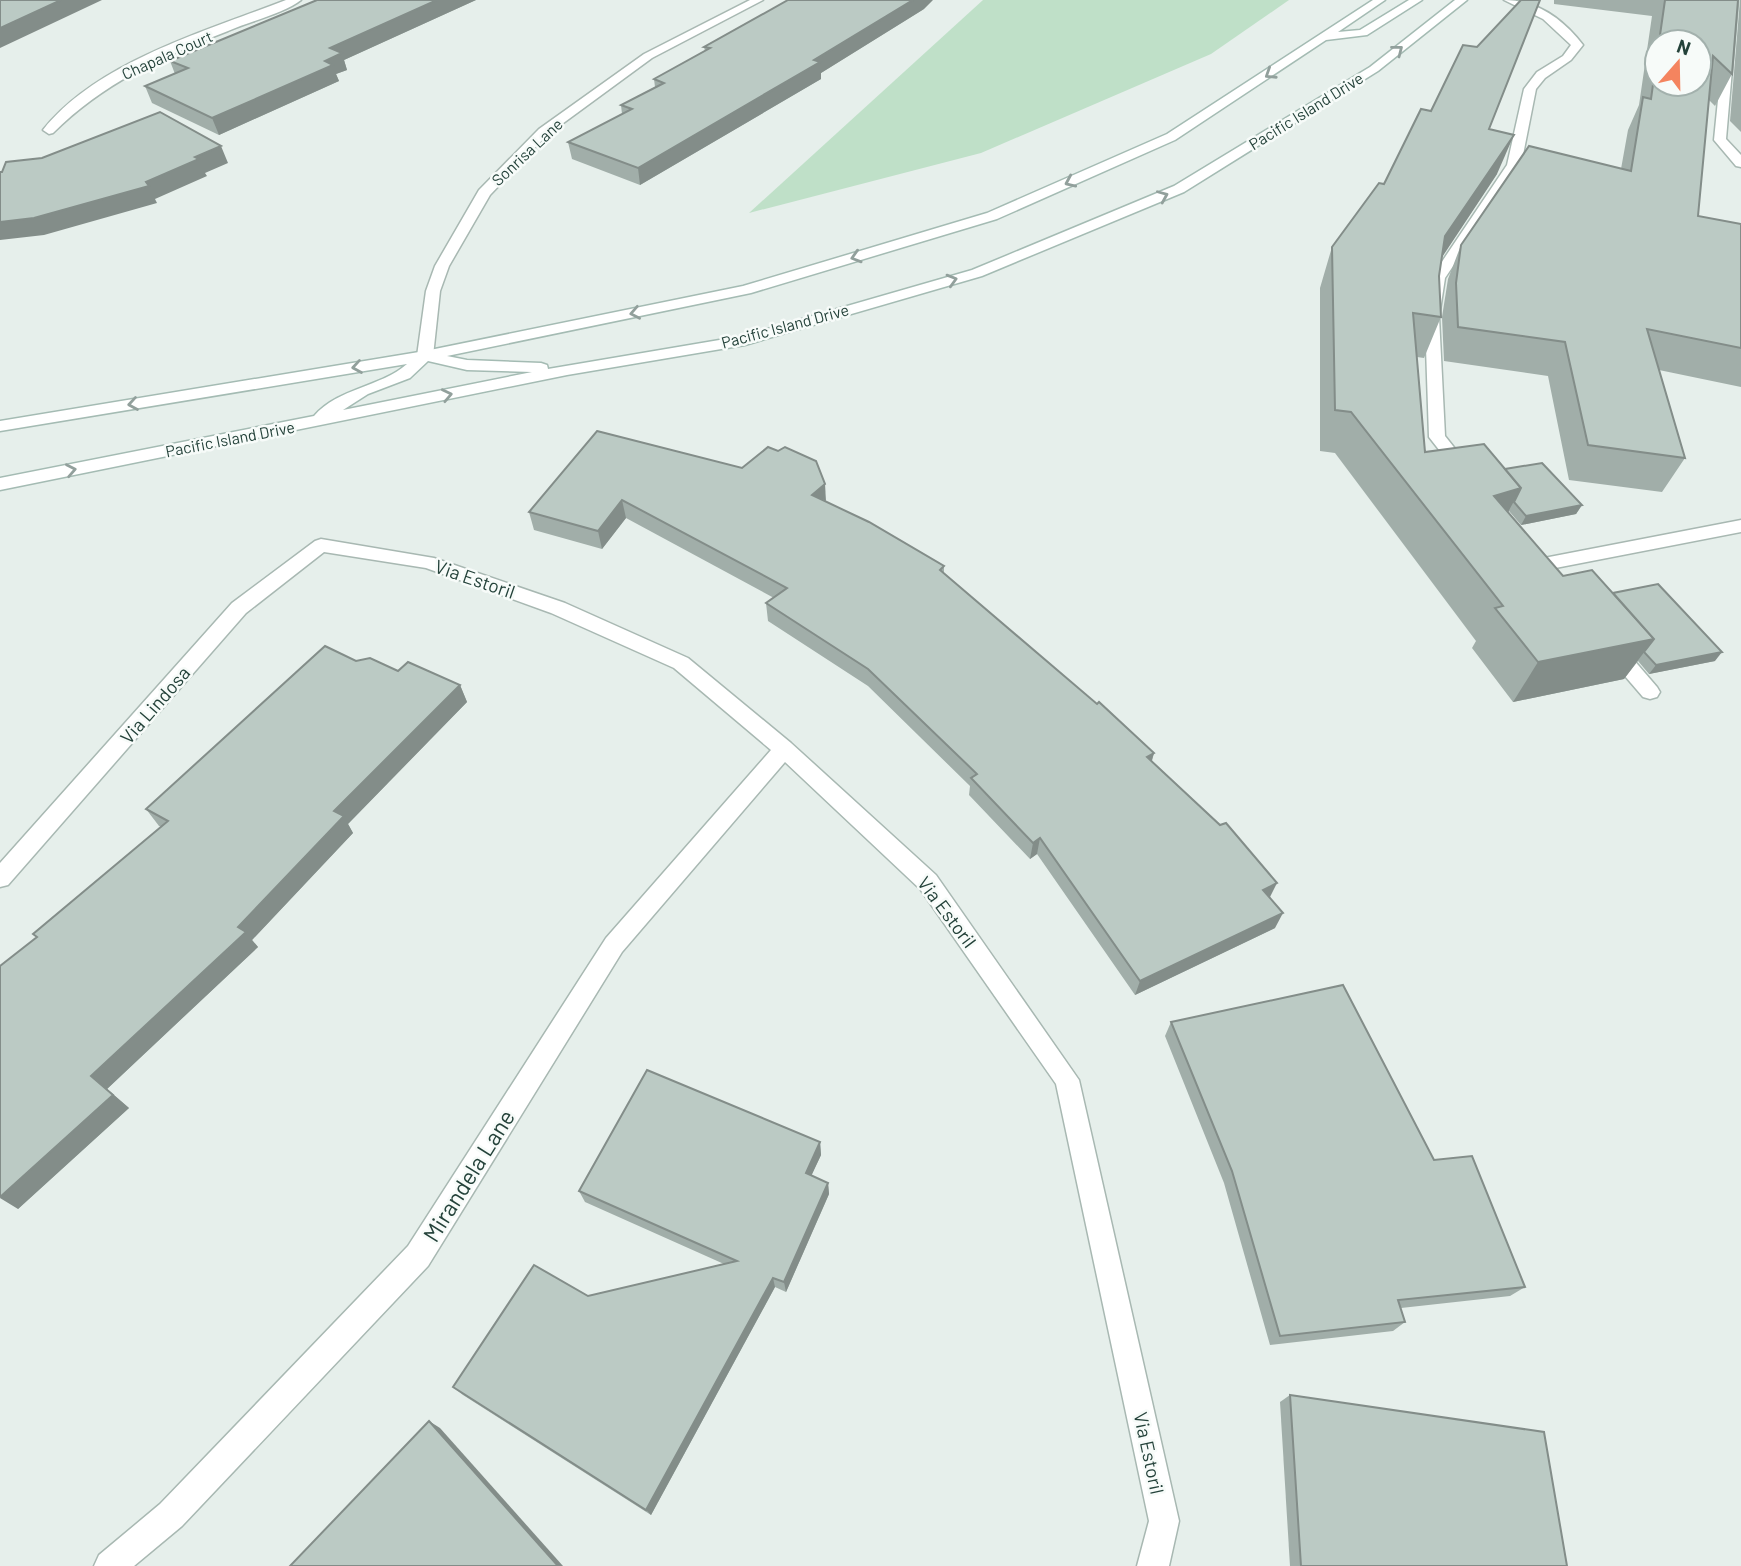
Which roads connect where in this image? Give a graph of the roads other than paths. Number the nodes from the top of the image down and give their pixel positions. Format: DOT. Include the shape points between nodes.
graph roads {
  1 [pos="296,0"];
  2 [pos="758,0"];
  3 [pos="1380,0"];
  4 [pos="1417,0"];
  5 [pos="1462,0"];
  6 [pos="1509,0"];
  7 [pos="1733,0"];
  8 [pos="1327,37"];
  9 [pos="49,130"];
  10 [pos="1741,163"];
  11 [pos="425,355"];
  12 [pos="567,370"];
  13 [pos="308,424"];
  14 [pos="0,426"];
  15 [pos="1472,480"];
  16 [pos="0,484"];
  17 [pos="1741,526"];
  18 [pos="1523,544"];
  19 [pos="321,545"];
  20 [pos="1540,565"];
  21 [pos="1558,586"];
  22 [pos="1604,639"];
  23 [pos="1650,692"];
  24 [pos="784,749"];
  25 [pos="0,877"];
  26 [pos="110,1566"];
  27 [pos="1153,1566"];
  1 -- 9 [label="main road, Chapala Court" via="113,80 82,99"];
  2 -- 11 [label="main road, Sonrisa Lane" via="648,57 543,132 484,193 442,266 433,291"];
  3 -- 8 [label="main road"];
  4 -- 8 [label="main road" via="1363,33"];
  12 -- 5 [label="main road, Pacific Island Drive, one-way" via="745,340 977,273 1179,189 1374,69"];
  6 -- 15 [label="main road" via="1547,15 1577,45 1530,89 1514,165 1438,278 1432,317 1437,437"];
  7 -- 10 [label="main road" via="1720,140"];
  8 -- 11 [label="main road, one-way" via="1171,137 992,216 746,290"];
  11 -- 12 [label="main road" via="467,366"];
  11 -- 13 [label="main road" via="404,375 362,391"];
  11 -- 14 [label="main road, one-way"];
  13 -- 12 [label="main road, Pacific Island Drive, one-way"];
  16 -- 13 [label="main road, Pacific Island Drive, one-way"];
  17 -- 20 [label="main road"];
  18 -- 20 [label="main road"];
  19 -- 24 [label="main road, Via Estoril" via="428,562 558,608 681,663"];
  19 -- 25 [label="main road, Via Lindosa" via="239,608"];
  20 -- 21 [label="main road"];
  22 -- 23 [label="main road"];
  24 -- 26 [label="main road, Mirandela Lane" via="614,945 418,1256 171,1515"];
  24 -- 27 [label="main road, Via Estoril" via="928,882 1067,1080 1164,1521"];
}
